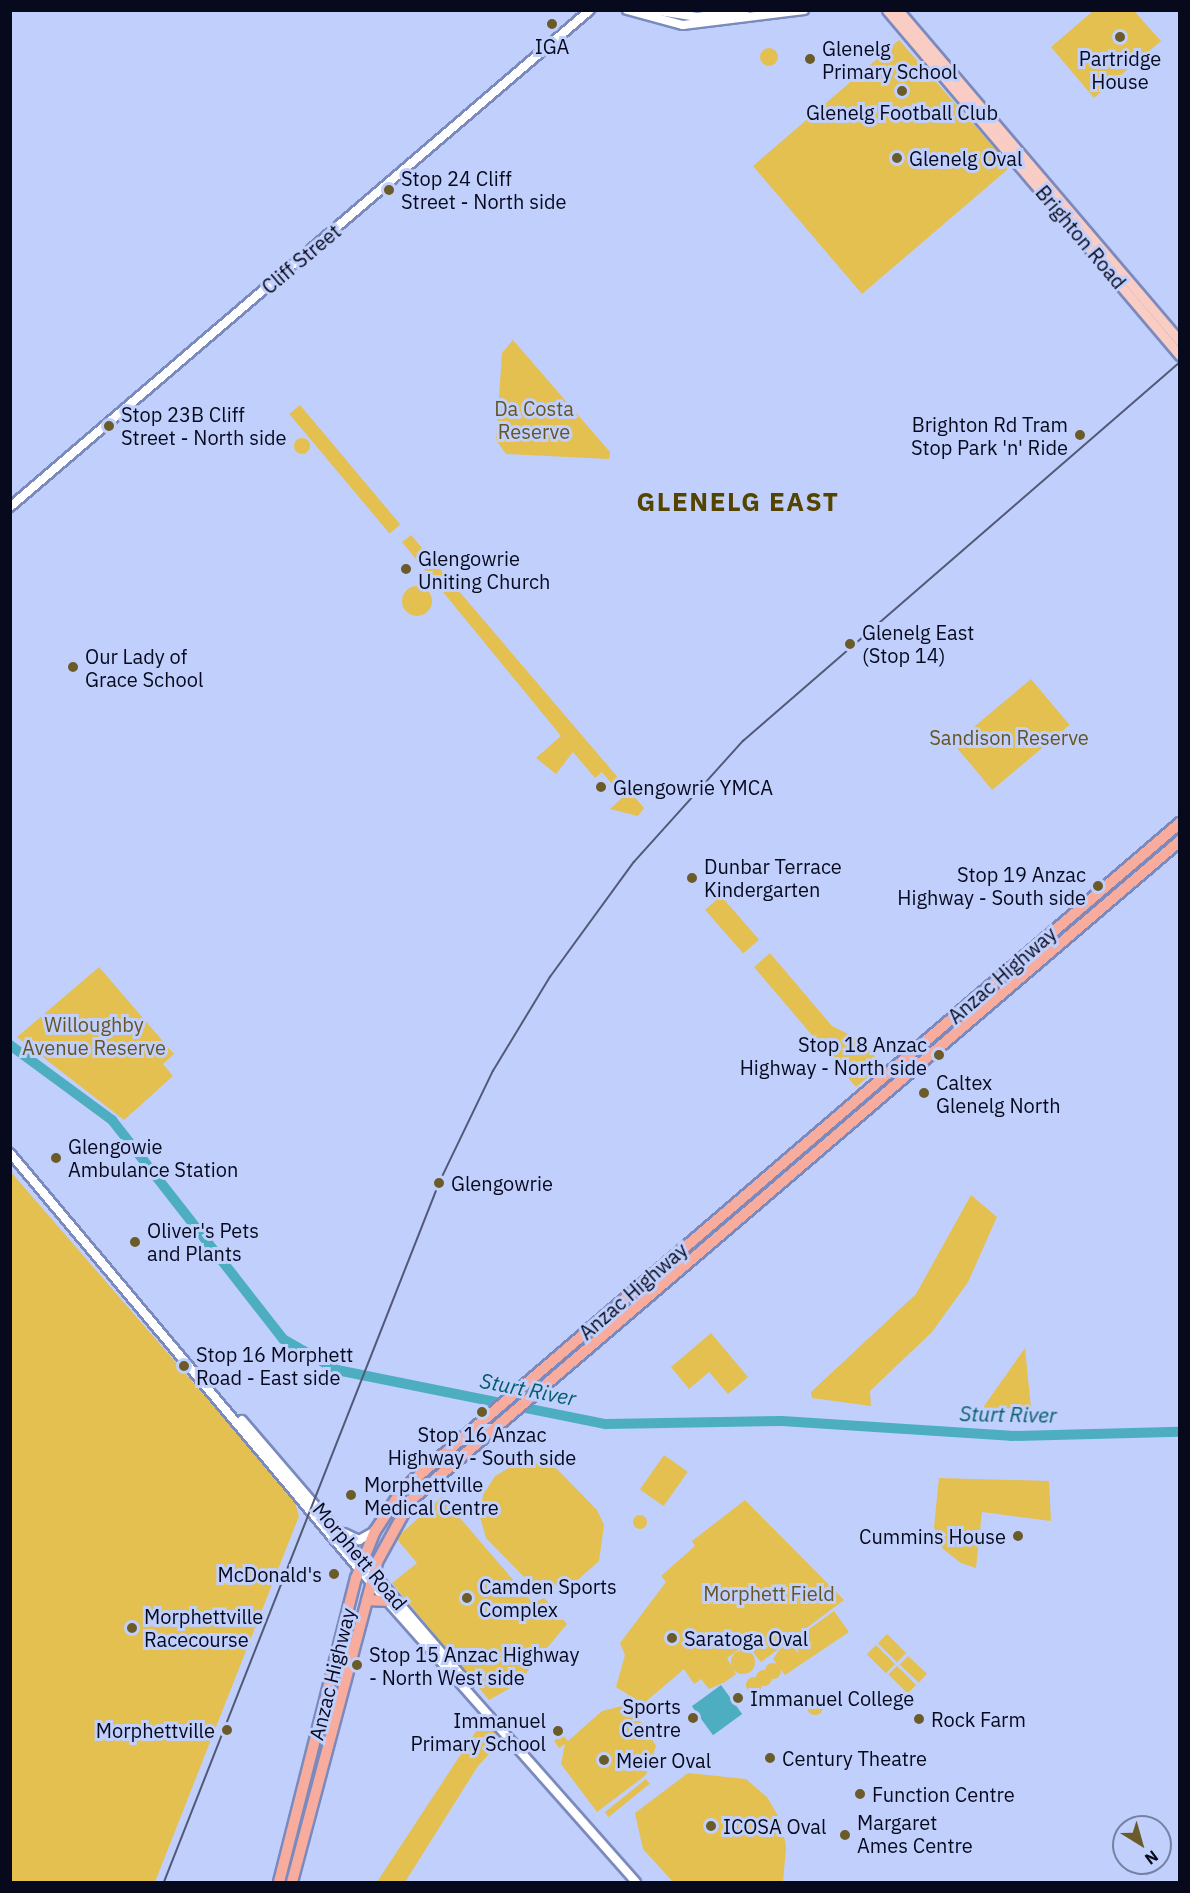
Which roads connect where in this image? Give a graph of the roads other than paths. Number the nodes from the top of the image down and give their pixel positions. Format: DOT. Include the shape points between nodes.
graph roads {
  1 [pos="627,10"];
  2 [pos="653,10"];
  3 [pos="745,10"];
  4 [pos="804,10"];
  5 [pos="886,10"];
  6 [pos="898,10"];
  7 [pos="588,11"];
  8 [pos="947,75"];
  9 [pos="959,88"];
  10 [pos="1179,341"];
  11 [pos="1179,356"];
  12 [pos="10,507"];
  13 [pos="1179,823"];
  14 [pos="1179,841"];
  15 [pos="1045,937"];
  16 [pos="1065,938"];
  17 [pos="1051,951"];
  18 [pos="10,1152"];
  19 [pos="778,1165"];
  20 [pos="796,1169"];
  21 [pos="767,1175"];
  22 [pos="782,1180"];
  23 [pos="641,1302"];
  24 [pos="607,1313"];
  25 [pos="596,1322"];
  26 [pos="611,1328"];
  27 [pos="228,1408"];
  28 [pos="435,1460"];
  29 [pos="444,1470"];
  30 [pos="336,1528"];
  31 [pos="375,1531"];
  32 [pos="361,1564"];
  33 [pos="373,1578"];
  34 [pos="367,1600"];
  35 [pos="388,1601"];
  36 [pos="487,1709"];
  37 [pos="317,1791"];
  38 [pos="299,1799"];
  39 [pos="309,1821"];
  40 [pos="292,1829"];
  41 [pos="279,1882"];
  42 [pos="292,1882"];
  43 [pos="636,1882"];
  1 -- 4 [label="street" via="683,25"];
  2 -- 3 [label="street" via="690,17"];
  5 -- 8 [label="main road, Brighton Road"];
  6 -- 8 [label="main road, Brighton Road"];
  7 -- 12 [label="street, Cliff Street"];
  8 -- 9 [label="main road, Brighton Road"];
  9 -- 10 [label="main road, Brighton Road"];
  9 -- 11 [label="main road, Brighton Road"];
  13 -- 15 [label="highway, Anzac Highway"];
  14 -- 16 [label="highway, Anzac Highway"];
  15 -- 16 [label="highway" via="1055,941"];
  15 -- 17 [label="highway"];
  15 -- 19 [label="highway, Anzac Highway"];
  16 -- 17 [label="highway, Anzac Highway"];
  17 -- 20 [label="highway, Anzac Highway"];
  18 -- 27 [label="street, Morphett Road"];
  19 -- 20 [label="highway" via="783,1171"];
  19 -- 21 [label="highway, Anzac Highway"];
  20 -- 22 [label="highway, Anzac Highway"];
  21 -- 22 [label="highway"];
  21 -- 24 [label="highway, Anzac Highway"];
  22 -- 23 [label="highway, Anzac Highway"];
  23 -- 24 [label="highway" via="616,1316"];
  23 -- 26 [label="highway, Anzac Highway"];
  24 -- 25 [label="highway, Anzac Highway"];
  25 -- 26 [label="highway"];
  25 -- 28 [label="highway, Anzac Highway"];
  26 -- 29 [label="highway, Anzac Highway"];
  27 -- 30 [label="street, Morphett Road" via="263,1438"];
  27 -- 32 [label="street, Morphett Road"];
  28 -- 29 [label="highway"];
  28 -- 31 [label="highway, Anzac Highway" via="402,1490"];
  29 -- 33 [label="highway, Anzac Highway" via="398,1517"];
  30 -- 31 [label="street" via="359,1540"];
  30 -- 32 [label="street, Morphett Road"];
  31 -- 32 [label="highway, Anzac Highway"];
  32 -- 33 [label="street, Morphett Road"];
  32 -- 38 [label="highway, Anzac Highway"];
  33 -- 34 [label="highway, Anzac Highway"];
  33 -- 35 [label="street, Morphett Road"];
  33 -- 36 [label="street, Morphett Road"];
  34 -- 35 [label="highway"];
  34 -- 37 [label="highway, Anzac Highway"];
  35 -- 36 [label="street, Morphett Road"];
  36 -- 43 [label="street, Morphett Road"];
  37 -- 38 [label="highway" via="308,1800"];
  37 -- 39 [label="highway, Anzac Highway"];
  38 -- 40 [label="highway, Anzac Highway"];
  39 -- 40 [label="highway" via="300,1817"];
  39 -- 42 [label="highway, Anzac Highway"];
  40 -- 41 [label="highway, Anzac Highway"];
}
